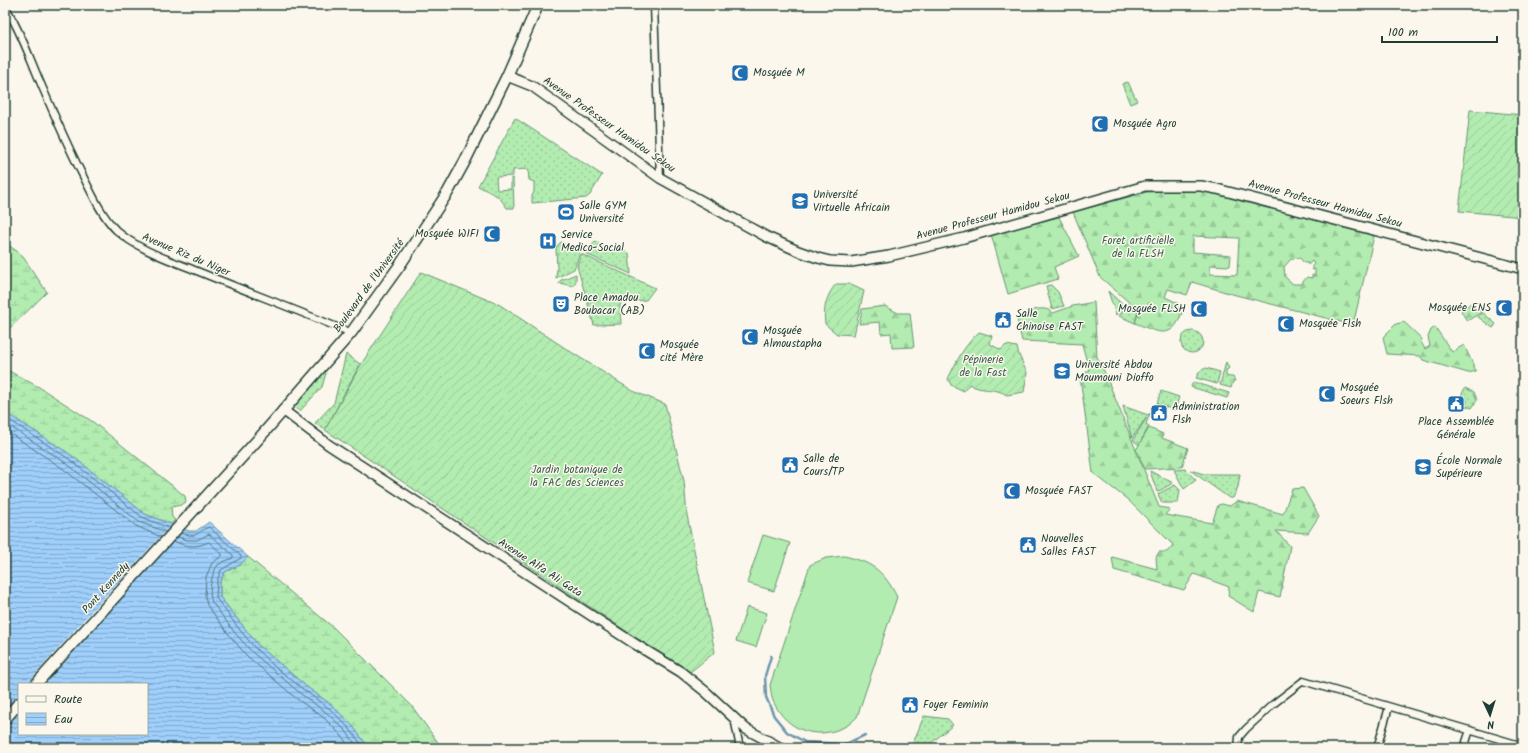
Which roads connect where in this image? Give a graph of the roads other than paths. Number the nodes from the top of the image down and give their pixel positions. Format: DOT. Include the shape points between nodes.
graph roads {
  1 [pos="538,5"];
  2 [pos="654,5"];
  3 [pos="5,6"];
  4 [pos="508,76"];
  5 [pos="660,178"];
  6 [pos="1523,269"];
  7 [pos="350,334"];
  8 [pos="283,410"];
  9 [pos="195,507"];
  10 [pos="37,683"];
  11 [pos="18,704"];
  12 [pos="1389,707"];
  13 [pos="734,718"];
  14 [pos="5,719"];
  15 [pos="1470,730"];
  16 [pos="1523,746"];
  17 [pos="740,748"];
  18 [pos="780,748"];
  19 [pos="1238,748"];
  20 [pos="1377,748"];
  21 [pos="1464,748"];
  1 -- 4 [label="main road, Boulevard de l'Université"];
  2 -- 5 [label="street"];
  3 -- 7 [label="street, Avenue Riz du Niger" via="17,26 70,151 103,212 116,230 138,246 158,255"];
  4 -- 5 [label="street, Avenue Professeur Hamidou Sekou" via="532,86"];
  4 -- 7 [label="main road, Boulevard de l'Université" via="448,192"];
  5 -- 6 [label="street, Avenue Professeur Hamidou Sekou" via="767,237 798,251 830,261 851,262 889,256 964,238 1145,186 1201,186"];
  7 -- 8 [label="main road, Boulevard de l'Université"];
  8 -- 9 [label="main road, Boulevard de l'Université"];
  8 -- 13 [label="street, Avenue Alfa Ali Gata" via="329,446 680,672"];
  9 -- 10 [label="main road, Pont Kennedy"];
  11 -- 14 [label="main road"];
  12 -- 15 [label="street"];
  12 -- 19 [label="street" via="1303,681 1242,732"];
  12 -- 20 [label="street"];
  13 -- 17 [label="street"];
  13 -- 18 [label="street, Avenue Alfa Ali Gata" via="746,729"];
  15 -- 16 [label="street"];
  15 -- 21 [label="street"];
}
